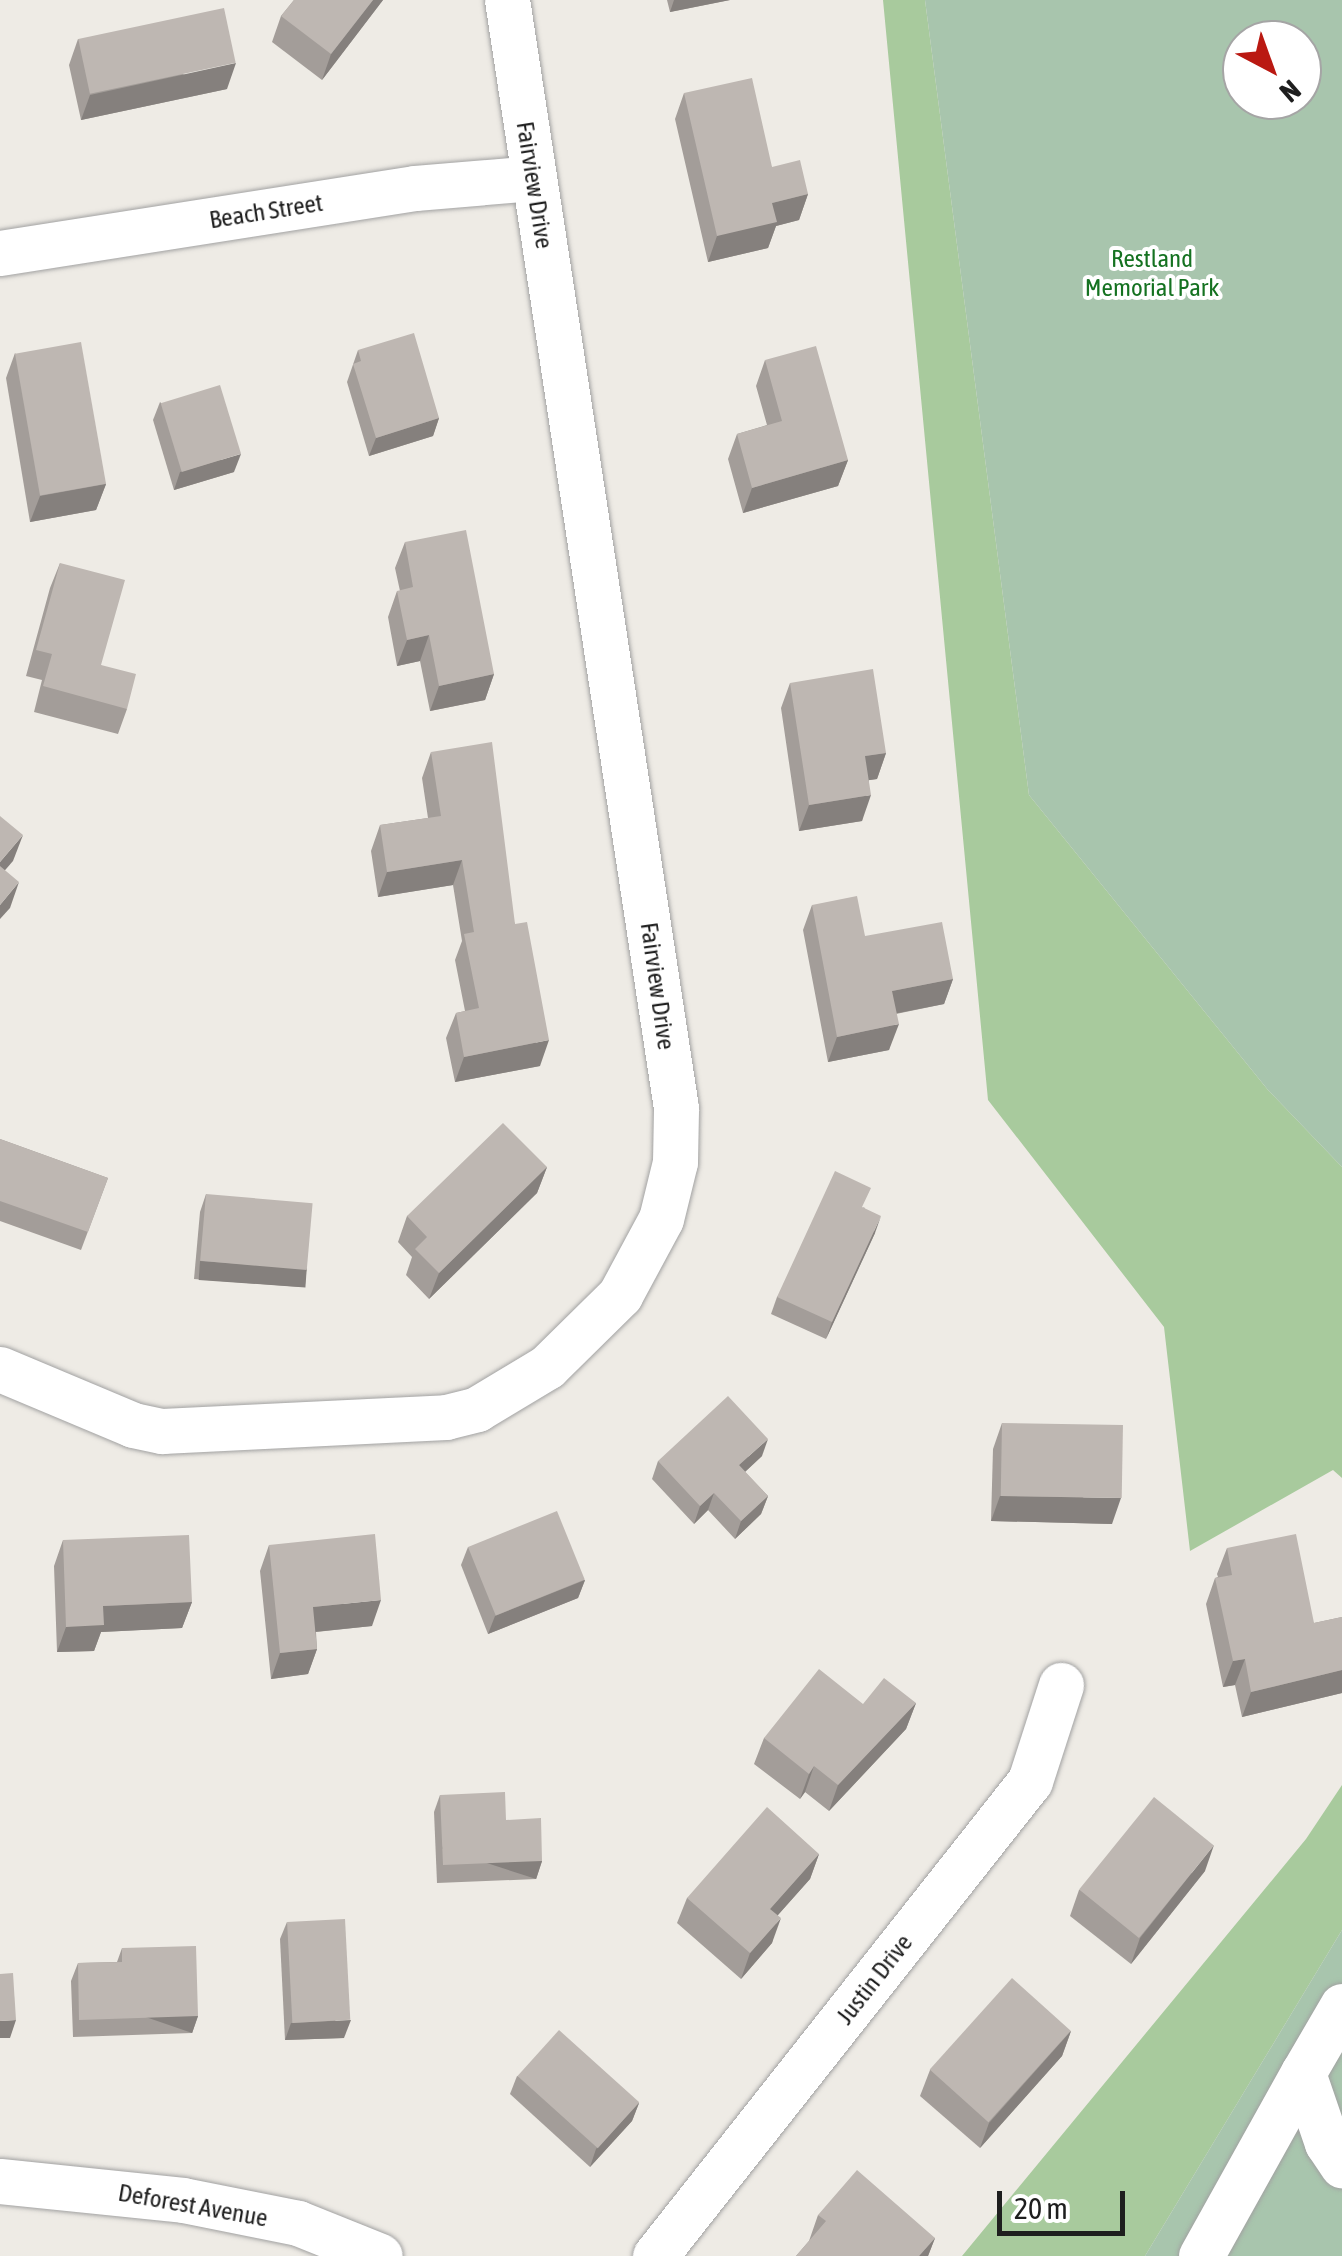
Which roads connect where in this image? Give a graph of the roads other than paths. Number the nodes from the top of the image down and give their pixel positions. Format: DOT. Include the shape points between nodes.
graph roads {
  1 [pos="507,0"];
  2 [pos="533,178"];
  3 [pos="0,253"];
  4 [pos="0,1369"];
  5 [pos="1060,1685"];
  6 [pos="1342,2006"];
  7 [pos="1303,2073"];
  8 [pos="1342,2165"];
  9 [pos="0,2181"];
  10 [pos="380,2256"];
  11 [pos="655,2256"];
  12 [pos="1201,2256"];
  1 -- 2 [label="street, Fairview Drive"];
  2 -- 3 [label="street, Beach Street" via="415,188"];
  2 -- 4 [label="street, Fairview Drive" via="676,1108 675,1162 650,1246 609,1307 547,1367 476,1409 446,1417 162,1431 34,1388"];
  5 -- 11 [label="street, Justin Drive" via="1030,1781"];
  6 -- 7 [label="street"];
  7 -- 8 [label="street" via="1327,2143"];
  7 -- 12 [label="street"];
  9 -- 10 [label="street, Deforest Avenue" via="202,2204 298,2223"];
}
